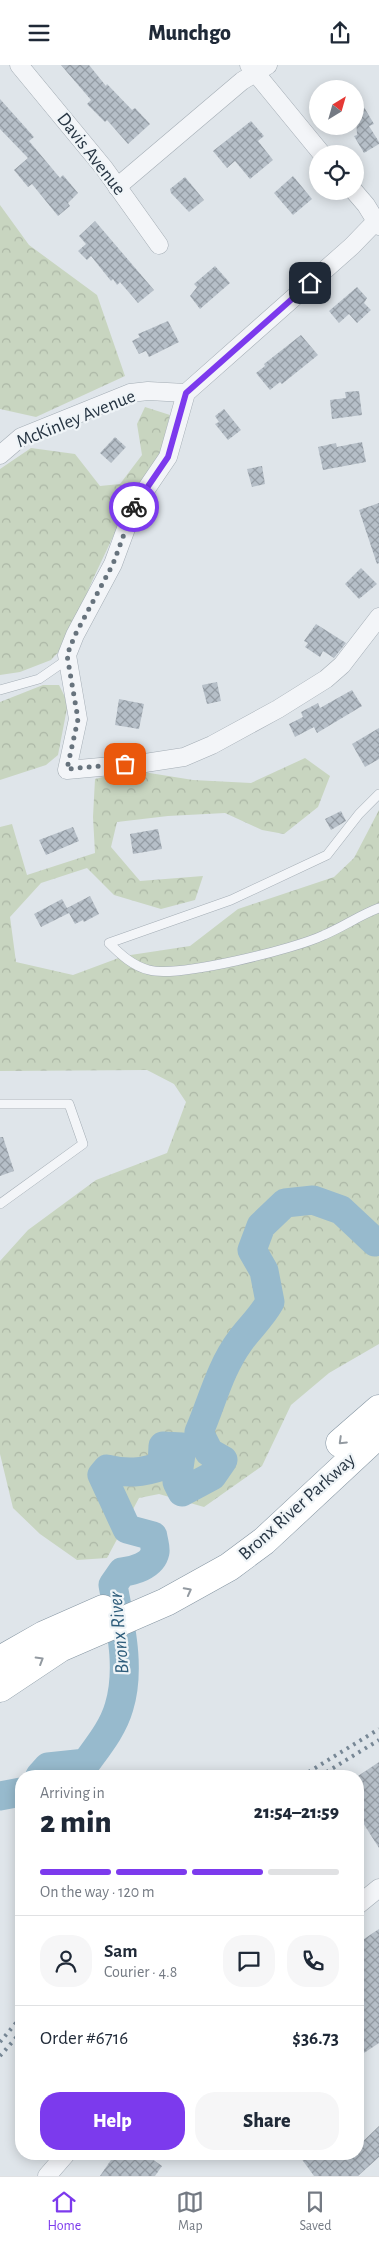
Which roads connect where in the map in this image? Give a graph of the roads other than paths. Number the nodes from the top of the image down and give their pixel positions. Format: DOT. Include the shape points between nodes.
graph roads {
  1 [pos="19,65"];
  2 [pos="257,67"];
  3 [pos="315,145"];
  4 [pos="117,187"];
  5 [pos="361,200"];
  6 [pos="378,222"];
  7 [pos="160,245"];
  8 [pos="186,393"];
  9 [pos="0,455"];
  10 [pos="379,617"];
  11 [pos="68,659"];
  12 [pos="0,690"];
  13 [pos="379,794"];
  14 [pos="379,908"];
  15 [pos="0,1104"];
  16 [pos="0,1204"];
  17 [pos="379,1409"];
  18 [pos="379,1434"];
  19 [pos="140,1604"];
  20 [pos="90,1624"];
  21 [pos="0,1660"];
  22 [pos="0,1688"];
  23 [pos="379,1888"];
  24 [pos="364,1900"];
  25 [pos="61,2160"];
  26 [pos="47,2176"];
  1 -- 4 [label="street, Davis Avenue"];
  2 -- 3 [label="street"];
  2 -- 4 [label="street"];
  4 -- 7 [label="street, Davis Avenue"];
  5 -- 6 [label="street"];
  6 -- 8 [label="street"];
  8 -- 9 [label="street, McKinley Avenue" via="130,393 21,437"];
  8 -- 11 [label="street" via="168,457 134,507 113,564 75,635"];
  10 -- 11 [label="street" via="342,665 278,709 184,757 145,763 67,769 78,719"];
  11 -- 12 [label="lane" via="39,679"];
  13 -- 14 [label="lane" via="327,855 231,900 109,943 130,962 150,970 167,973 189,971 323,936"];
  15 -- 16 [label="lane" via="69,1104 83,1144"];
  17 -- 19 [label="highway, Bronx River Parkway, one-way" via="236,1539"];
  19 -- 18 [label="highway, Bronx River Parkway, one-way" via="192,1589 253,1549"];
  19 -- 20 [label="highway, Bronx River Parkway"];
  20 -- 21 [label="highway, Bronx River Parkway" via="44,1635"];
  22 -- 20 [label="highway, Bronx River Parkway, one-way"];
  23 -- 24 [label="street"];
  25 -- 26 [label="street"];
}
